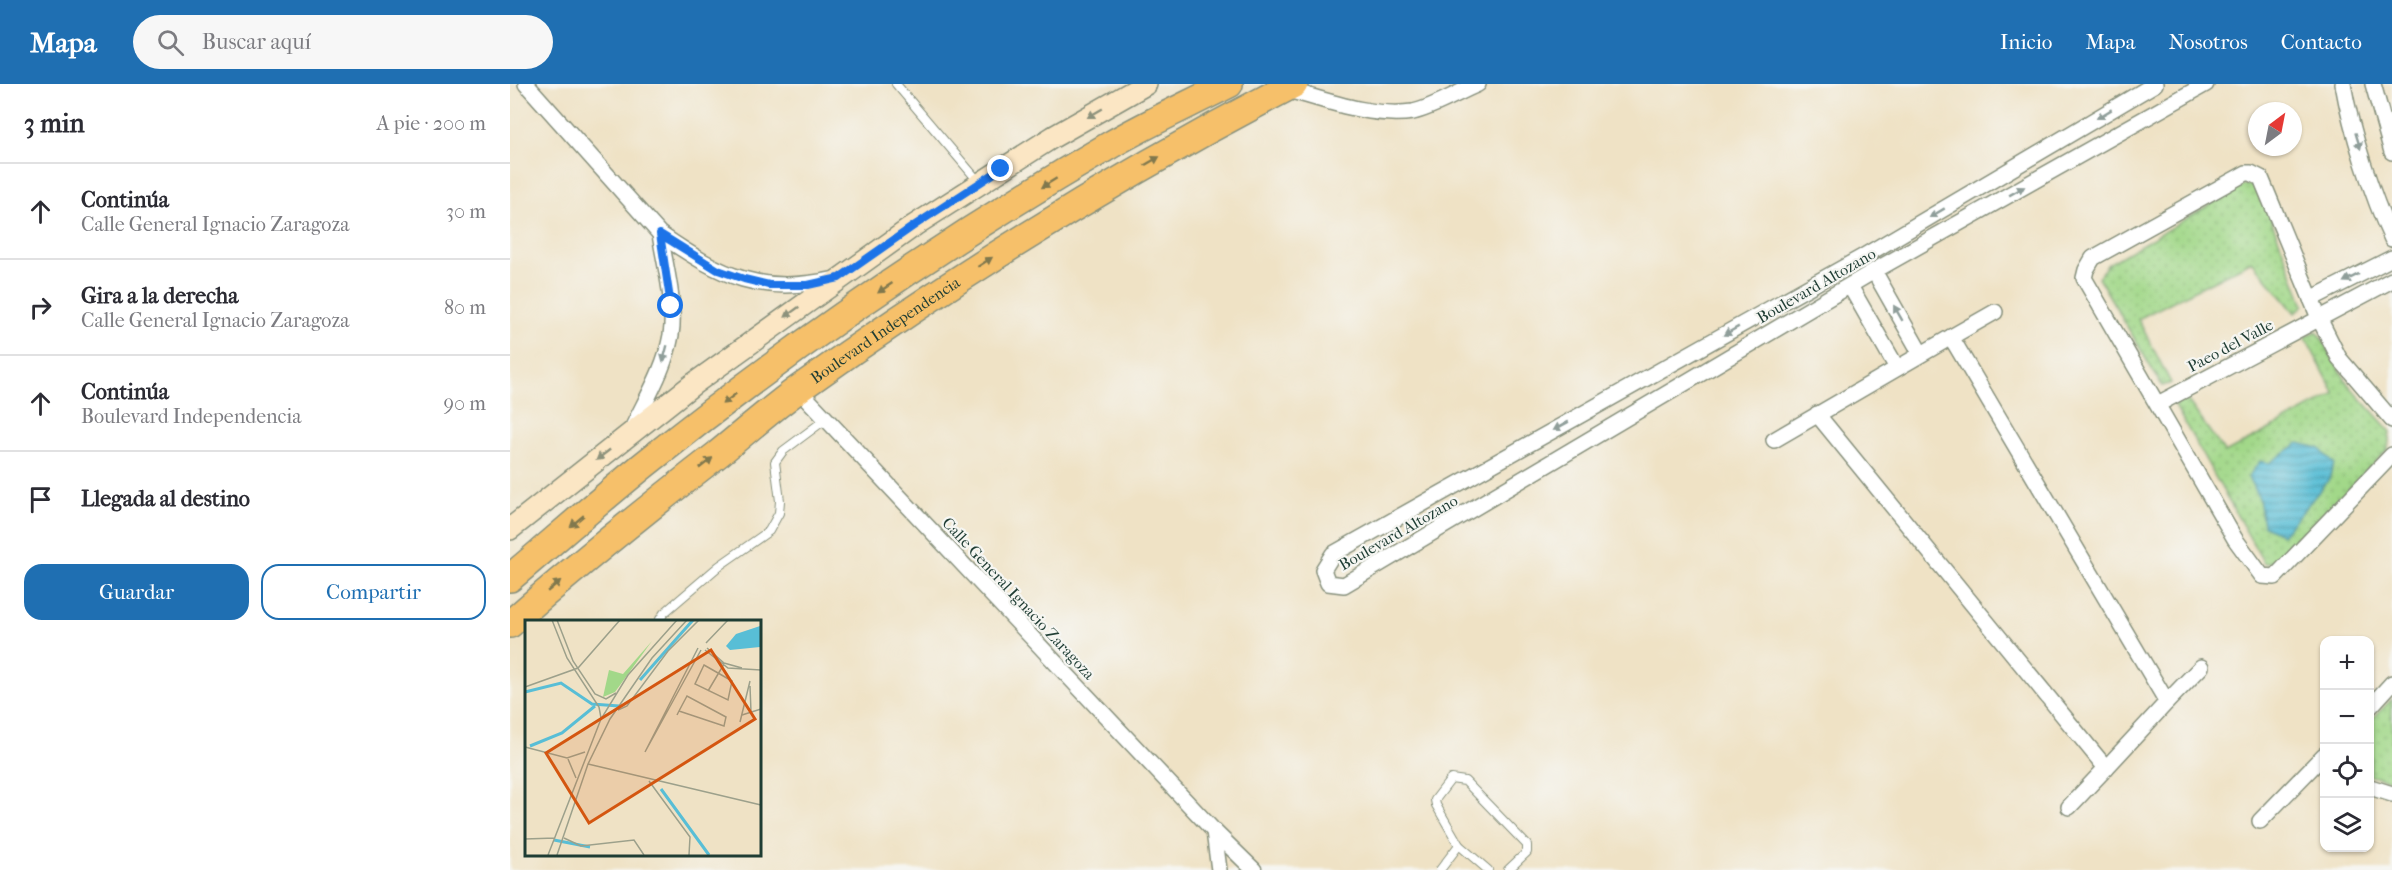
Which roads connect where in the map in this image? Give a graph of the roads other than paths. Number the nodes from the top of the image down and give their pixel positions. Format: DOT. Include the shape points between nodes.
graph roads {
  1 [pos="526,84"];
  2 [pos="896,84"];
  3 [pos="1229,84"];
  4 [pos="1478,84"];
  5 [pos="2155,84"];
  6 [pos="2206,84"];
  7 [pos="2343,84"];
  8 [pos="2373,84"];
  9 [pos="1140,86"];
  10 [pos="1289,86"];
  11 [pos="2392,152"];
  12 [pos="980,183"];
  13 [pos="660,234"];
  14 [pos="2392,239"];
  15 [pos="2392,258"];
  16 [pos="1874,271"];
  17 [pos="839,278"];
  18 [pos="2392,280"];
  19 [pos="1850,286"];
  20 [pos="2311,299"];
  21 [pos="1995,312"];
  22 [pos="2319,318"];
  23 [pos="1951,337"];
  24 [pos="1922,354"];
  25 [pos="1897,368"];
  26 [pos="798,390"];
  27 [pos="2158,404"];
  28 [pos="1817,414"];
  29 [pos="826,419"];
  30 [pos="2392,420"];
  31 [pos="630,434"];
  32 [pos="1774,440"];
  33 [pos="2392,455"];
  34 [pos="510,529"];
  35 [pos="510,579"];
  36 [pos="660,620"];
  37 [pos="510,624"];
  38 [pos="2201,667"];
  39 [pos="2392,683"];
  40 [pos="2167,702"];
  41 [pos="2374,703"];
  42 [pos="2106,768"];
  43 [pos="2318,772"];
  44 [pos="2374,788"];
  45 [pos="2392,794"];
  46 [pos="2069,807"];
  47 [pos="2260,821"];
  48 [pos="1214,831"];
  49 [pos="1459,845"];
  50 [pos="1219,870"];
  51 [pos="1254,870"];
  52 [pos="1440,870"];
  53 [pos="1488,870"];
  54 [pos="1508,870"];
  1 -- 13 [label="street"];
  2 -- 12 [label="lane"];
  3 -- 35 [label="highway, Boulevard Independencia, one-way" via="1113,143 881,290 661,451"];
  4 -- 10 [label="street" via="1415,112 1351,107"];
  5 -- 19 [label="street, Boulevard Altozano, one-way" via="1864,256 1334,554 1323,570 1328,583 1344,585"];
  16 -- 6 [label="street, Boulevard Altozano, one-way"];
  7 -- 14 [label="street, one-way" via="2368,174"];
  8 -- 11 [label="street"];
  9 -- 12 [label="main road, one-way"];
  26 -- 10 [label="highway, Boulevard Independencia, one-way" via="1061,213"];
  12 -- 17 [label="main road"];
  13 -- 17 [label="street" via="718,270 744,279 792,286"];
  13 -- 31 [label="street, one-way" via="671,306 671,334 662,365"];
  15 -- 20 [label="street, one-way"];
  16 -- 19 [label="street, Boulevard Altozano"];
  24 -- 16 [label="street, one-way"];
  17 -- 31 [label="main road, one-way"];
  18 -- 22 [label="street, Paeo del Valle"];
  19 -- 25 [label="street"];
  20 -- 22 [label="street"];
  20 -- 27 [label="street" via="2260,178 2252,173 2093,258 2084,278"];
  21 -- 23 [label="street"];
  22 -- 27 [label="street, Paeo del Valle"];
  22 -- 30 [label="street" via="2339,358"];
  23 -- 24 [label="street"];
  23 -- 40 [label="street"];
  24 -- 25 [label="street"];
  25 -- 28 [label="street"];
  26 -- 29 [label="street, Calle General Ignacio Zaragoza"];
  37 -- 26 [label="highway, Boulevard Independencia, one-way" via="640,514"];
  27 -- 33 [label="street" via="2235,539 2262,576 2275,577"];
  28 -- 32 [label="street"];
  28 -- 42 [label="street"];
  29 -- 36 [label="lane" via="783,451 775,462 779,513 769,531 719,566"];
  29 -- 48 [label="street, Calle General Ignacio Zaragoza"];
  31 -- 34 [label="main road, one-way"];
  38 -- 40 [label="street"];
  39 -- 41 [label="street"];
  40 -- 42 [label="street"];
  42 -- 46 [label="street"];
  43 -- 47 [label="street"];
  44 -- 45 [label="street"];
  48 -- 50 [label="street"];
  48 -- 51 [label="street, Calle General Ignacio Zaragoza"];
  49 -- 52 [label="lane"];
  49 -- 53 [label="lane"];
  49 -- 54 [label="lane" via="1435,800 1457,778 1465,781 1527,845 1527,852"];
}
